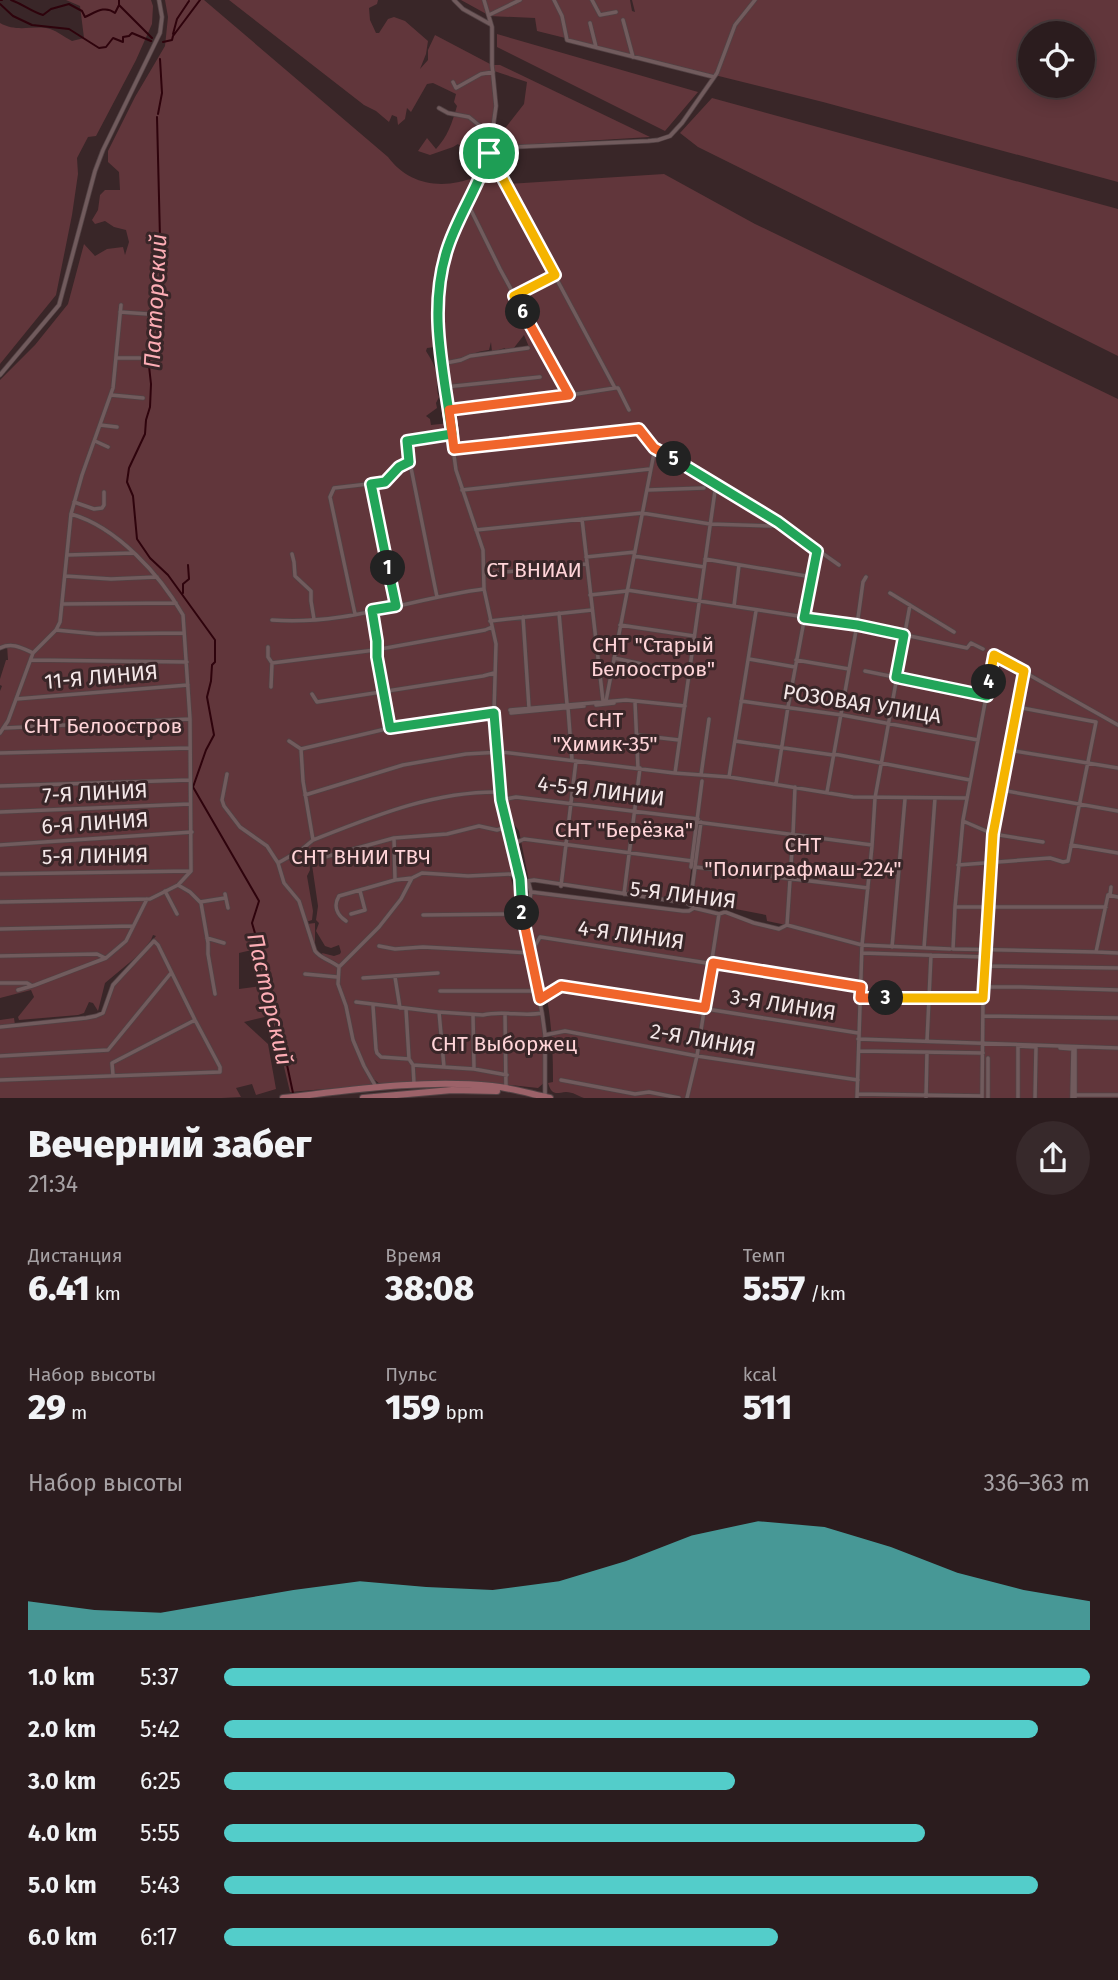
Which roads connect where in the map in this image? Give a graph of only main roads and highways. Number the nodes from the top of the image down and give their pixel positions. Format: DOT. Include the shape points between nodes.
graph roads {
  1 [pos="531,1094"];
  2 [pos="548,1097"];
  3 [pos="283,1098"];
  4 [pos="363,1098"];
  1 -- 2 [label="main road"];
  1 -- 3 [label="main road" via="464,1084"];
  1 -- 4 [label="main road" via="464,1090"];
}
